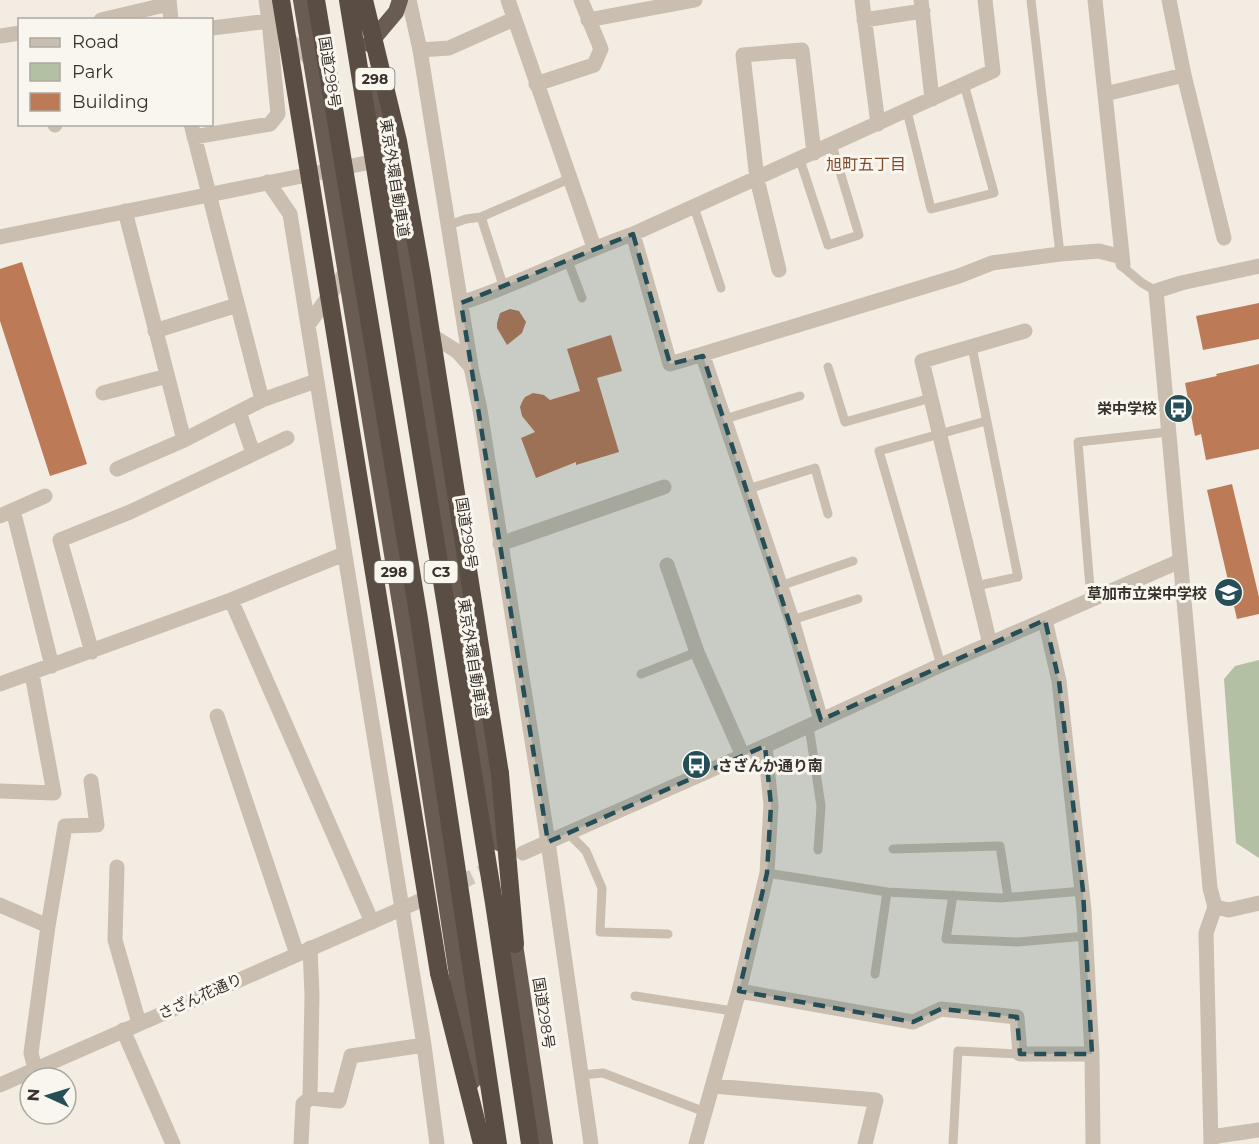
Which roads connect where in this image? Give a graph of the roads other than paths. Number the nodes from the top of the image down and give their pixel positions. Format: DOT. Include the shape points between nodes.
graph roads {
  1 [pos="266,0"];
  2 [pos="281,0"];
  3 [pos="301,0"];
  4 [pos="316,0"];
  5 [pos="348,0"];
  6 [pos="363,0"];
  7 [pos="400,0"];
  8 [pos="409,0"];
  9 [pos="508,0"];
  10 [pos="581,0"];
  11 [pos="695,0"];
  12 [pos="700,0"];
  13 [pos="862,0"];
  14 [pos="985,0"];
  15 [pos="1031,0"];
  16 [pos="1095,0"];
  17 [pos="1169,0"];
  18 [pos="922,5"];
  19 [pos="170,8"];
  20 [pos="112,18"];
  21 [pos="514,19"];
  22 [pos="588,20"];
  23 [pos="864,20"];
  24 [pos="270,21"];
  25 [pos="213,28"];
  26 [pos="18,33"];
  27 [pos="0,36"];
  28 [pos="369,44"];
  29 [pos="420,50"];
  30 [pos="309,58"];
  31 [pos="1184,75"];
  32 [pos="536,84"];
  33 [pos="964,84"];
  34 [pos="1105,94"];
  35 [pos="933,99"];
  36 [pos="907,111"];
  37 [pos="878,124"];
  38 [pos="193,131"];
  39 [pos="831,145"];
  40 [pos="807,156"];
  41 [pos="389,158"];
  42 [pos="328,170"];
  43 [pos="571,178"];
  44 [pos="757,179"];
  45 [pos="268,182"];
  46 [pos="210,193"];
  47 [pos="694,207"];
  48 [pos="125,211"];
  49 [pos="481,217"];
  50 [pos="449,225"];
  51 [pos="633,234"];
  52 [pos="0,237"];
  53 [pos="1224,238"];
  54 [pos="594,248"];
  55 [pos="1059,254"];
  56 [pos="568,261"];
  57 [pos="1123,262"];
  58 [pos="1259,266"];
  59 [pos="779,270"];
  60 [pos="344,275"];
  61 [pos="504,288"];
  62 [pos="721,288"];
  63 [pos="1155,291"];
  64 [pos="582,298"];
  65 [pos="461,303"];
  66 [pos="237,305"];
  67 [pos="308,325"];
  68 [pos="415,325"];
  69 [pos="155,331"];
  70 [pos="1025,331"];
  71 [pos="972,347"];
  72 [pos="703,356"];
  73 [pos="471,367"];
  74 [pos="828,367"];
  75 [pos="167,376"];
  76 [pos="315,381"];
  77 [pos="103,393"];
  78 [pos="800,396"];
  79 [pos="931,398"];
  80 [pos="262,400"];
  81 [pos="239,412"];
  82 [pos="725,419"];
  83 [pos="986,421"];
  84 [pos="1168,432"];
  85 [pos="939,433"];
  86 [pos="287,438"];
  87 [pos="184,440"];
  88 [pos="253,453"];
  89 [pos="117,469"];
  90 [pos="664,487"];
  91 [pos="748,489"];
  92 [pos="45,496"];
  93 [pos="4,512"];
  94 [pos="828,514"];
  95 [pos="500,544"];
  96 [pos="344,554"];
  97 [pos="853,561"];
  98 [pos="1180,561"];
  99 [pos="667,565"];
  100 [pos="780,586"];
  101 [pos="976,586"];
  102 [pos="858,599"];
  103 [pos="231,600"];
  104 [pos="1091,600"];
  105 [pos="792,620"];
  106 [pos="1045,620"];
  107 [pos="990,644"];
  108 [pos="698,651"];
  109 [pos="92,652"];
  110 [pos="941,665"];
  111 [pos="52,666"];
  112 [pos="32,674"];
  113 [pos="641,674"];
  114 [pos="0,684"];
  115 [pos="217,716"];
  116 [pos="815,723"];
  117 [pos="765,746"];
  118 [pos="743,756"];
  119 [pos="91,781"];
  120 [pos="0,791"];
  121 [pos="568,833"];
  122 [pos="548,842"];
  123 [pos="893,849"];
  124 [pos="818,850"];
  125 [pos="523,854"];
  126 [pos="117,867"];
  127 [pos="767,873"];
  128 [pos="1083,891"];
  129 [pos="887,892"];
  130 [pos="953,895"];
  131 [pos="1008,897"];
  132 [pos="417,902"];
  133 [pos="1259,903"];
  134 [pos="0,905"];
  135 [pos="1215,907"];
  136 [pos="401,909"];
  137 [pos="372,922"];
  138 [pos="48,926"];
  139 [pos="668,934"];
  140 [pos="1086,936"];
  141 [pos="515,944"];
  142 [pos="304,951"];
  143 [pos="874,974"];
  144 [pos="739,991"];
  145 [pos="635,996"];
  146 [pos="733,1011"];
  147 [pos="139,1023"];
  148 [pos="123,1030"];
  149 [pos="424,1045"];
  150 [pos="1020,1054"];
  151 [pos="1092,1054"];
  152 [pos="34,1066"];
  153 [pos="42,1066"];
  154 [pos="582,1075"];
  155 [pos="18,1077"];
  156 [pos="0,1085"];
  157 [pos="713,1086"];
  158 [pos="310,1098"];
  159 [pos="705,1112"];
  160 [pos="1259,1130"];
  161 [pos="1211,1141"];
  162 [pos="173,1144"];
  163 [pos="301,1144"];
  164 [pos="437,1144"];
  165 [pos="482,1144"];
  166 [pos="498,1144"];
  167 [pos="530,1144"];
  168 [pos="545,1144"];
  169 [pos="591,1144"];
  170 [pos="696,1144"];
  171 [pos="865,1144"];
  172 [pos="953,1144"];
  173 [pos="1093,1144"];
  1 -- 24 [label="street"];
  2 -- 165 [label="highway, bridge" via="439,973"];
  3 -- 30 [label="highway, 国道298号 / 298"];
  4 -- 166 [label="highway, C3, bridge" via="419,619"];
  5 -- 167 [label="highway, 東京外環自動車道 / C3, bridge"];
  6 -- 28 [label="highway, 国道298号 / 298"];
  6 -- 141 [label="highway, bridge" via="398,141 420,265 500,774"];
  7 -- 28 [label="highway" via="396,12"];
  8 -- 29 [label="street"];
  9 -- 21 [label="street"];
  10 -- 22 [label="street"];
  11 -- 12 [label="lane"];
  11 -- 22 [label="street"];
  13 -- 23 [label="street"];
  14 -- 33 [label="street" via="993,71"];
  15 -- 55 [label="lane"];
  16 -- 34 [label="street"];
  17 -- 31 [label="street"];
  18 -- 23 [label="street"];
  18 -- 35 [label="street"];
  19 -- 20 [label="street"];
  21 -- 29 [label="street" via="449,48"];
  21 -- 32 [label="street"];
  22 -- 32 [label="street" via="601,49 594,65"];
  23 -- 37 [label="street"];
  24 -- 25 [label="street"];
  24 -- 30 [label="street"];
  24 -- 38 [label="street" via="278,114 270,124"];
  26 -- 27 [label="street"];
  28 -- 41 [label="highway, 国道298号 / 298"];
  29 -- 50 [label="street"];
  30 -- 42 [label="highway, 国道298号 / 298"];
  31 -- 34 [label="street"];
  31 -- 53 [label="street"];
  32 -- 43 [label="street"];
  33 -- 35 [label="street"];
  33 -- 36 [label="lane" via="994,193 931,209"];
  34 -- 57 [label="street"];
  35 -- 36 [label="street"];
  36 -- 37 [label="street"];
  37 -- 39 [label="street"];
  38 -- 46 [label="street"];
  39 -- 40 [label="street"];
  39 -- 40 [label="lane" via="859,235 828,245"];
  40 -- 44 [label="street"];
  40 -- 44 [label="street" via="802,50 743,56"];
  41 -- 42 [label="street"];
  41 -- 68 [label="highway, 国道298号 / 298"];
  42 -- 45 [label="street"];
  42 -- 60 [label="highway, 国道298号 / 298"];
  43 -- 49 [label="lane"];
  43 -- 54 [label="street"];
  44 -- 47 [label="street"];
  44 -- 59 [label="street"];
  45 -- 46 [label="street"];
  45 -- 67 [label="street" via="290,214"];
  46 -- 48 [label="street"];
  46 -- 66 [label="street"];
  47 -- 51 [label="street"];
  47 -- 62 [label="lane"];
  48 -- 52 [label="street"];
  48 -- 69 [label="street"];
  49 -- 50 [label="lane"];
  49 -- 61 [label="lane"];
  50 -- 65 [label="street"];
  51 -- 54 [label="street"];
  51 -- 72 [label="street" via="670,364"];
  54 -- 56 [label="street"];
  55 -- 57 [label="street" via="1099,251"];
  55 -- 72 [label="street" via="992,263"];
  56 -- 61 [label="street"];
  56 -- 64 [label="lane"];
  57 -- 63 [label="lane"];
  58 -- 63 [label="street"];
  60 -- 67 [label="street"];
  60 -- 165 [label="highway, 国道298号 / 298" via="409,658"];
  61 -- 65 [label="street"];
  63 -- 84 [label="street"];
  65 -- 73 [label="street"];
  66 -- 69 [label="street"];
  66 -- 80 [label="street"];
  67 -- 76 [label="street"];
  68 -- 73 [label="street" via="458,352"];
  68 -- 141 [label="highway, 国道298号 / 298"];
  69 -- 75 [label="street"];
  70 -- 71 [label="street"];
  71 -- 79 [label="street" via="922,361"];
  71 -- 83 [label="lane"];
  72 -- 82 [label="street"];
  73 -- 95 [label="street"];
  74 -- 79 [label="lane" via="846,422"];
  75 -- 77 [label="street"];
  75 -- 87 [label="street"];
  76 -- 80 [label="street"];
  76 -- 96 [label="street"];
  78 -- 82 [label="lane"];
  79 -- 85 [label="street"];
  80 -- 81 [label="street"];
  81 -- 87 [label="street"];
  81 -- 88 [label="street"];
  82 -- 91 [label="street"];
  83 -- 85 [label="lane"];
  83 -- 101 [label="lane" via="1018,577"];
  84 -- 98 [label="street"];
  84 -- 104 [label="lane" via="1078,442"];
  85 -- 101 [label="street"];
  85 -- 110 [label="lane" via="879,451"];
  86 -- 88 [label="street"];
  87 -- 89 [label="street"];
  88 -- 109 [label="street" via="60,540"];
  90 -- 95 [label="street"];
  91 -- 94 [label="lane" via="815,468"];
  91 -- 100 [label="street"];
  92 -- 93 [label="street"];
  93 -- 111 [label="street"];
  95 -- 122 [label="street"];
  96 -- 103 [label="street"];
  96 -- 136 [label="street"];
  97 -- 100 [label="lane"];
  98 -- 104 [label="street"];
  98 -- 135 [label="street" via="1210,888"];
  99 -- 108 [label="street"];
  100 -- 105 [label="street"];
  101 -- 107 [label="street"];
  102 -- 105 [label="lane"];
  103 -- 109 [label="street"];
  103 -- 137 [label="street"];
  104 -- 106 [label="street"];
  105 -- 116 [label="street"];
  106 -- 107 [label="street"];
  106 -- 128 [label="street" via="1059,681"];
  107 -- 110 [label="street"];
  108 -- 113 [label="lane"];
  108 -- 118 [label="street"];
  109 -- 111 [label="street"];
  110 -- 116 [label="street"];
  111 -- 112 [label="street"];
  112 -- 114 [label="street"];
  112 -- 120 [label="street" via="54,793"];
  115 -- 142 [label="street"];
  116 -- 117 [label="street"];
  116 -- 124 [label="lane" via="821,806"];
  117 -- 118 [label="street"];
  117 -- 127 [label="street" via="771,805"];
  118 -- 121 [label="street"];
  119 -- 138 [label="street" via="97,825 65,826"];
  121 -- 122 [label="street"];
  121 -- 139 [label="lane" via="586,851 602,888 600,932"];
  122 -- 125 [label="street"];
  122 -- 154 [label="street"];
  123 -- 131 [label="lane" via="999,846"];
  126 -- 147 [label="street" via="115,940"];
  127 -- 129 [label="lane"];
  127 -- 144 [label="street"];
  128 -- 131 [label="lane"];
  128 -- 140 [label="street"];
  129 -- 130 [label="lane"];
  129 -- 143 [label="lane"];
  130 -- 131 [label="lane"];
  130 -- 140 [label="lane" via="946,939 1018,942"];
  132 -- 136 [label="street, さざん花通り"];
  133 -- 135 [label="street" via="1228,910"];
  134 -- 138 [label="street"];
  135 -- 161 [label="street" via="1206,933"];
  136 -- 137 [label="street, さざん花通り"];
  136 -- 149 [label="street"];
  137 -- 142 [label="street, さざん花通り"];
  138 -- 152 [label="street" via="31,1053"];
  140 -- 151 [label="street"];
  141 -- 168 [label="highway, 国道298号 / 298"];
  142 -- 147 [label="street, さざん花通り"];
  142 -- 158 [label="street" via="312,995"];
  144 -- 146 [label="street"];
  144 -- 150 [label="street" via="913,1022 940,1009 1017,1017"];
  145 -- 146 [label="lane"];
  146 -- 157 [label="street"];
  147 -- 148 [label="street, さざん花通り"];
  148 -- 153 [label="street, さざん花通り"];
  148 -- 162 [label="street"];
  149 -- 158 [label="street" via="351,1056 339,1101"];
  149 -- 164 [label="street"];
  150 -- 151 [label="street"];
  150 -- 172 [label="lane" via="958,1052"];
  151 -- 173 [label="street"];
  154 -- 159 [label="lane" via="603,1073"];
  154 -- 169 [label="street"];
  155 -- 156 [label="street, さざん花通り"];
  157 -- 159 [label="street"];
  157 -- 171 [label="street" via="876,1100"];
  158 -- 163 [label="street" via="303,1104"];
  159 -- 170 [label="street"];
  160 -- 161 [label="street"];
}
